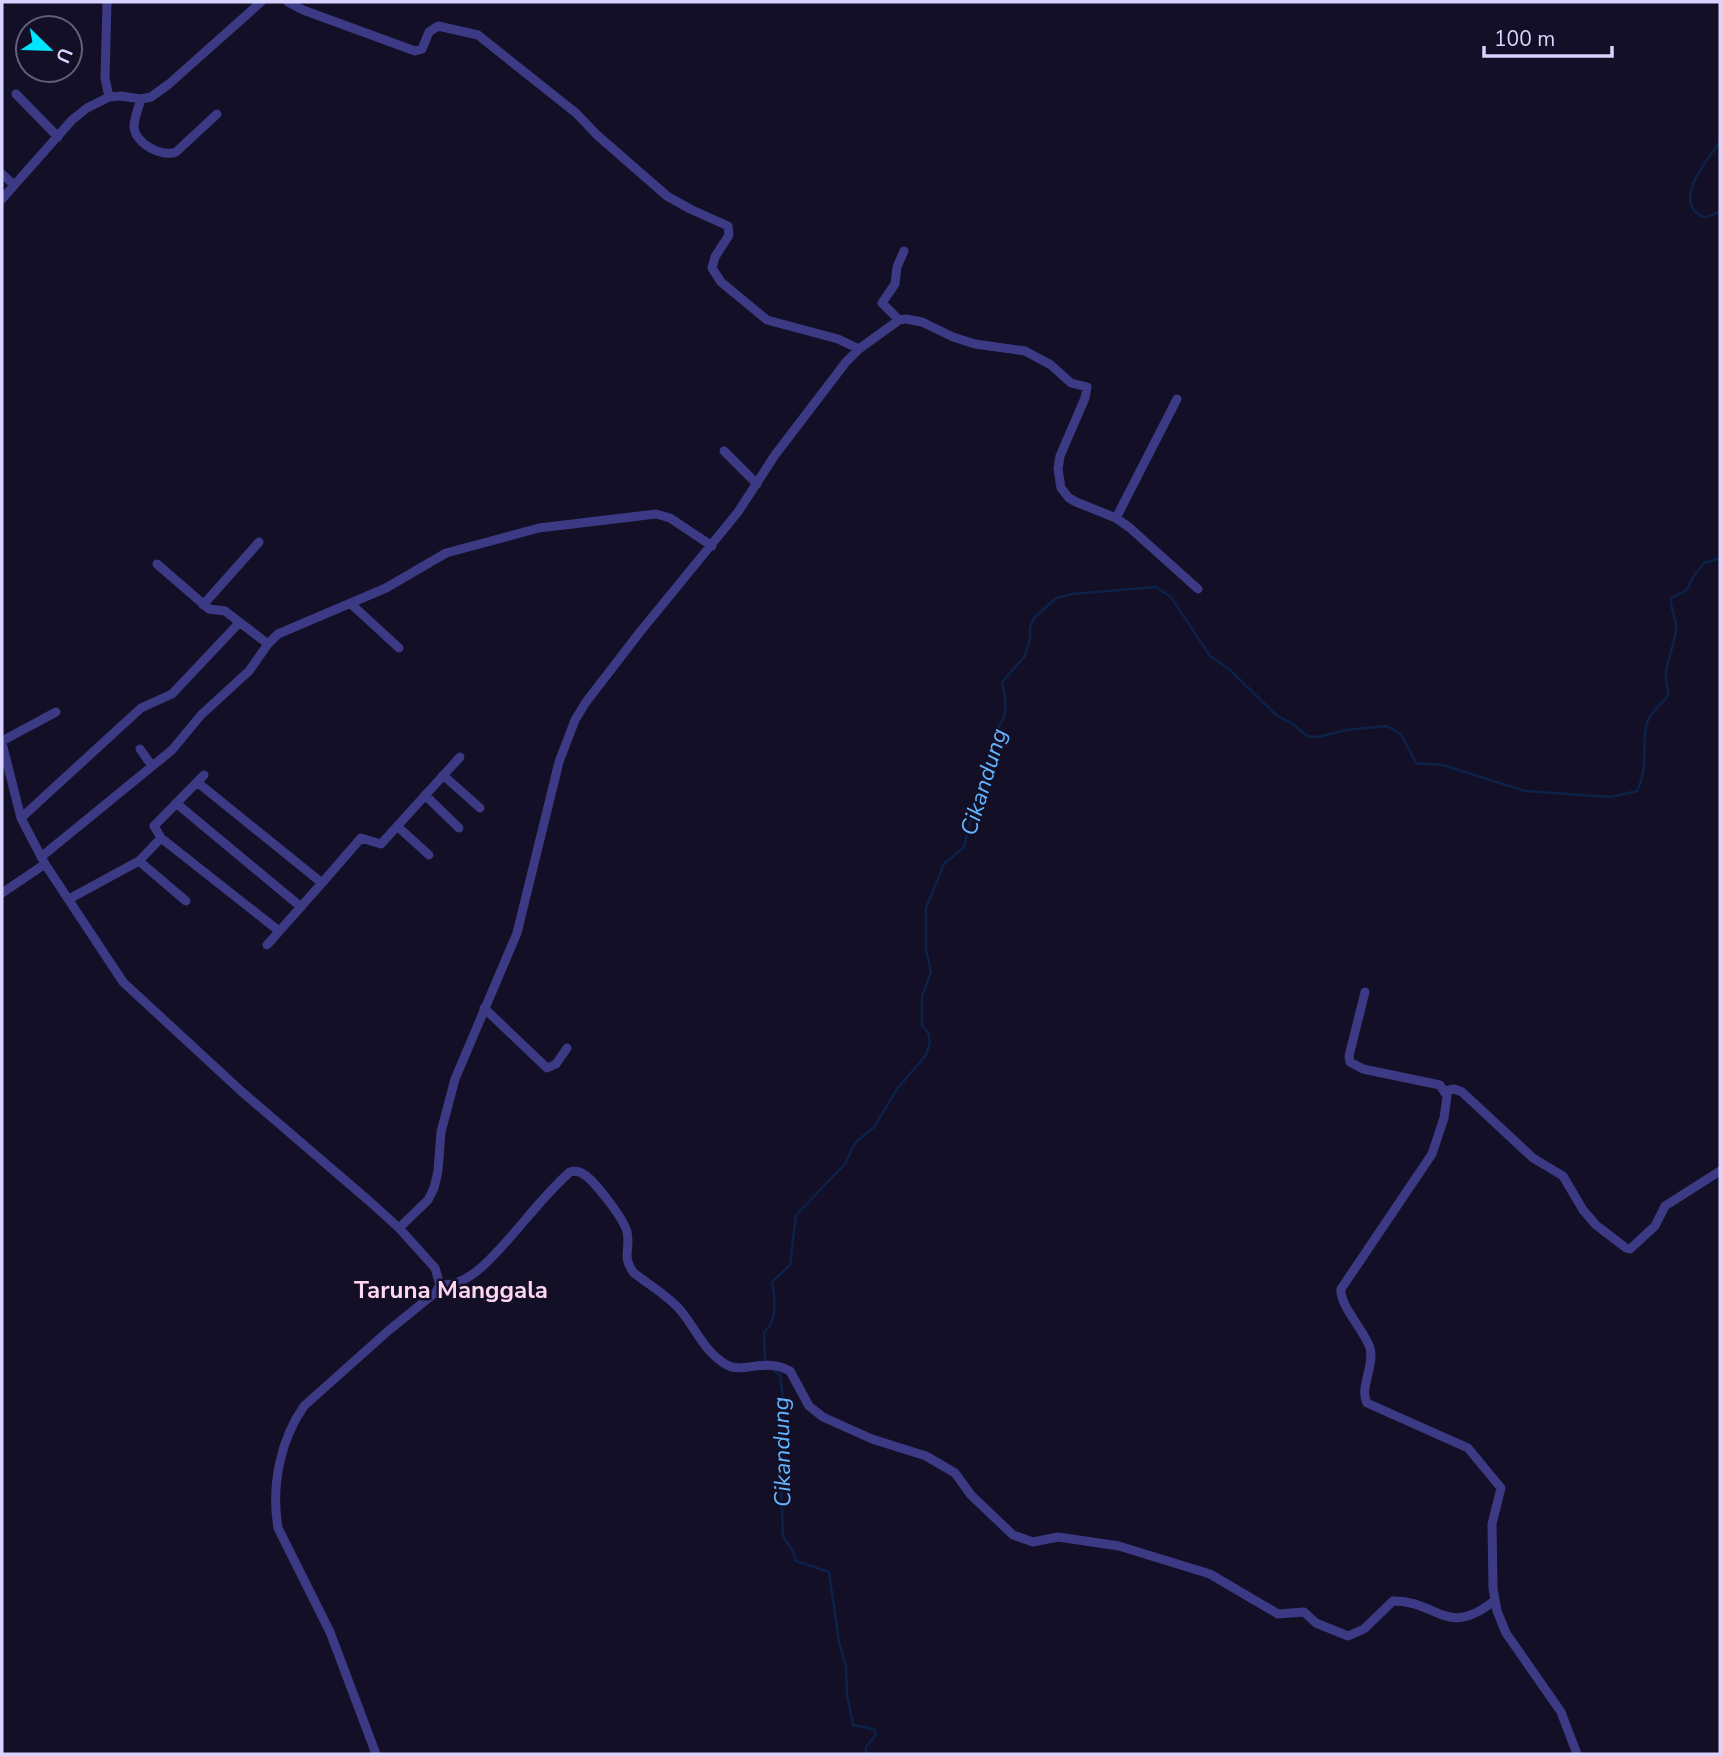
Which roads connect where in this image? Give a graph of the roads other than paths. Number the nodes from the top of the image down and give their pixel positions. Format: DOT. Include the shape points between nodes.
graph roads {
  1 [pos="107,2"];
  2 [pos="261,2"];
  3 [pos="288,2"];
  4 [pos="16,94"];
  5 [pos="109,97"];
  6 [pos="141,99"];
  7 [pos="217,114"];
  8 [pos="58,137"];
  9 [pos="2,174"];
  10 [pos="14,185"];
  11 [pos="2,200"];
  12 [pos="905,251"];
  13 [pos="899,320"];
  14 [pos="859,349"];
  15 [pos="1177,399"];
  16 [pos="724,451"];
  17 [pos="757,484"];
  18 [pos="1116,518"];
  19 [pos="259,542"];
  20 [pos="712,546"];
  21 [pos="157,564"];
  22 [pos="1198,589"];
  23 [pos="350,603"];
  24 [pos="203,605"];
  25 [pos="239,623"];
  26 [pos="268,643"];
  27 [pos="399,648"];
  28 [pos="57,712"];
  29 [pos="2,742"];
  30 [pos="139,749"];
  31 [pos="460,757"];
  32 [pos="152,766"];
  33 [pos="443,775"];
  34 [pos="425,795"];
  35 [pos="176,803"];
  36 [pos="480,808"];
  37 [pos="20,818"];
  38 [pos="397,826"];
  39 [pos="459,828"];
  40 [pos="161,838"];
  41 [pos="429,855"];
  42 [pos="43,861"];
  43 [pos="139,862"];
  44 [pos="322,883"];
  45 [pos="2,893"];
  46 [pos="69,899"];
  47 [pos="186,901"];
  48 [pos="301,907"];
  49 [pos="279,931"];
  50 [pos="268,945"];
  51 [pos="1365,992"];
  52 [pos="484,1008"];
  53 [pos="567,1048"];
  54 [pos="1445,1091"];
  55 [pos="1720,1171"];
  56 [pos="399,1228"];
  57 [pos="440,1285"];
  58 [pos="1494,1601"];
  59 [pos="376,1754"];
  60 [pos="1577,1754"];
  1 -- 5 [label="street" via="105,78"];
  2 -- 6 [label="street" via="169,84"];
  3 -- 14 [label="street" via="415,51 422,49 429,32 438,26 478,34 576,113 667,196 728,226 729,235 712,268 721,282 756,311 773,322"];
  4 -- 8 [label="street"];
  5 -- 6 [label="street"];
  5 -- 8 [label="street" via="87,108"];
  6 -- 7 [label="street" via="136,135 169,155"];
  8 -- 10 [label="street"];
  9 -- 10 [label="street"];
  10 -- 11 [label="street"];
  12 -- 13 [label="street" via="895,284 882,303"];
  13 -- 14 [label="street"];
  13 -- 18 [label="street" via="914,320 975,344 1025,351 1071,383 1087,387 1060,456 1059,482 1069,498"];
  14 -- 17 [label="street"];
  15 -- 18 [label="street"];
  16 -- 17 [label="street"];
  17 -- 20 [label="street"];
  18 -- 22 [label="street"];
  19 -- 24 [label="street"];
  20 -- 23 [label="street" via="656,514 552,526 446,553"];
  20 -- 52 [label="street" via="575,720 559,762 517,933"];
  21 -- 24 [label="street"];
  23 -- 26 [label="street" via="278,634"];
  23 -- 27 [label="street"];
  24 -- 25 [label="street" via="225,611"];
  25 -- 26 [label="street"];
  25 -- 37 [label="street" via="172,694 141,708"];
  26 -- 32 [label="street" via="249,671"];
  28 -- 29 [label="street"];
  29 -- 37 [label="street"];
  30 -- 32 [label="street"];
  31 -- 33 [label="street"];
  32 -- 42 [label="street"];
  33 -- 34 [label="street"];
  33 -- 36 [label="street"];
  34 -- 38 [label="street"];
  34 -- 39 [label="street"];
  35 -- 40 [label="street" via="154,826"];
  35 -- 44 [label="street" via="200,779"];
  35 -- 48 [label="street"];
  37 -- 42 [label="street"];
  38 -- 41 [label="street"];
  38 -- 44 [label="street" via="381,844 361,838"];
  40 -- 43 [label="street"];
  40 -- 49 [label="street"];
  42 -- 45 [label="street"];
  42 -- 46 [label="street"];
  43 -- 46 [label="street"];
  43 -- 47 [label="street"];
  44 -- 48 [label="street"];
  46 -- 56 [label="street" via="123,982"];
  48 -- 49 [label="street"];
  49 -- 50 [label="street"];
  51 -- 54 [label="street" via="1350,1062 1363,1069 1440,1085"];
  52 -- 53 [label="street" via="547,1068 556,1065"];
  52 -- 56 [label="street" via="445,1114 434,1188"];
  54 -- 55 [label="street" via="1462,1092 1533,1158 1563,1176 1596,1225 1626,1248 1655,1226 1665,1206"];
  54 -- 58 [label="street" via="1444,1118 1432,1154 1340,1293 1370,1346 1367,1403 1468,1448 1501,1488 1492,1524"];
  56 -- 57 [label="street" via="435,1268"];
  57 -- 58 [label="street" via="450,1286 484,1265 545,1195 576,1170 624,1223 625,1258 634,1273 679,1309 707,1349 723,1363 738,1368 771,1364 790,1371 808,1406 823,1417 872,1440 926,1456 955,1472 971,1495 1021,1539 1033,1542 1058,1537 1119,1546 1163,1559 1210,1574 1278,1614 1304,1612 1316,1623 1348,1636 1364,1629 1393,1601 1454,1619"];
  57 -- 59 [label="street" via="304,1406 281,1457 275,1489 278,1528 330,1632"];
  58 -- 60 [label="street" via="1506,1633 1561,1712"];
}
